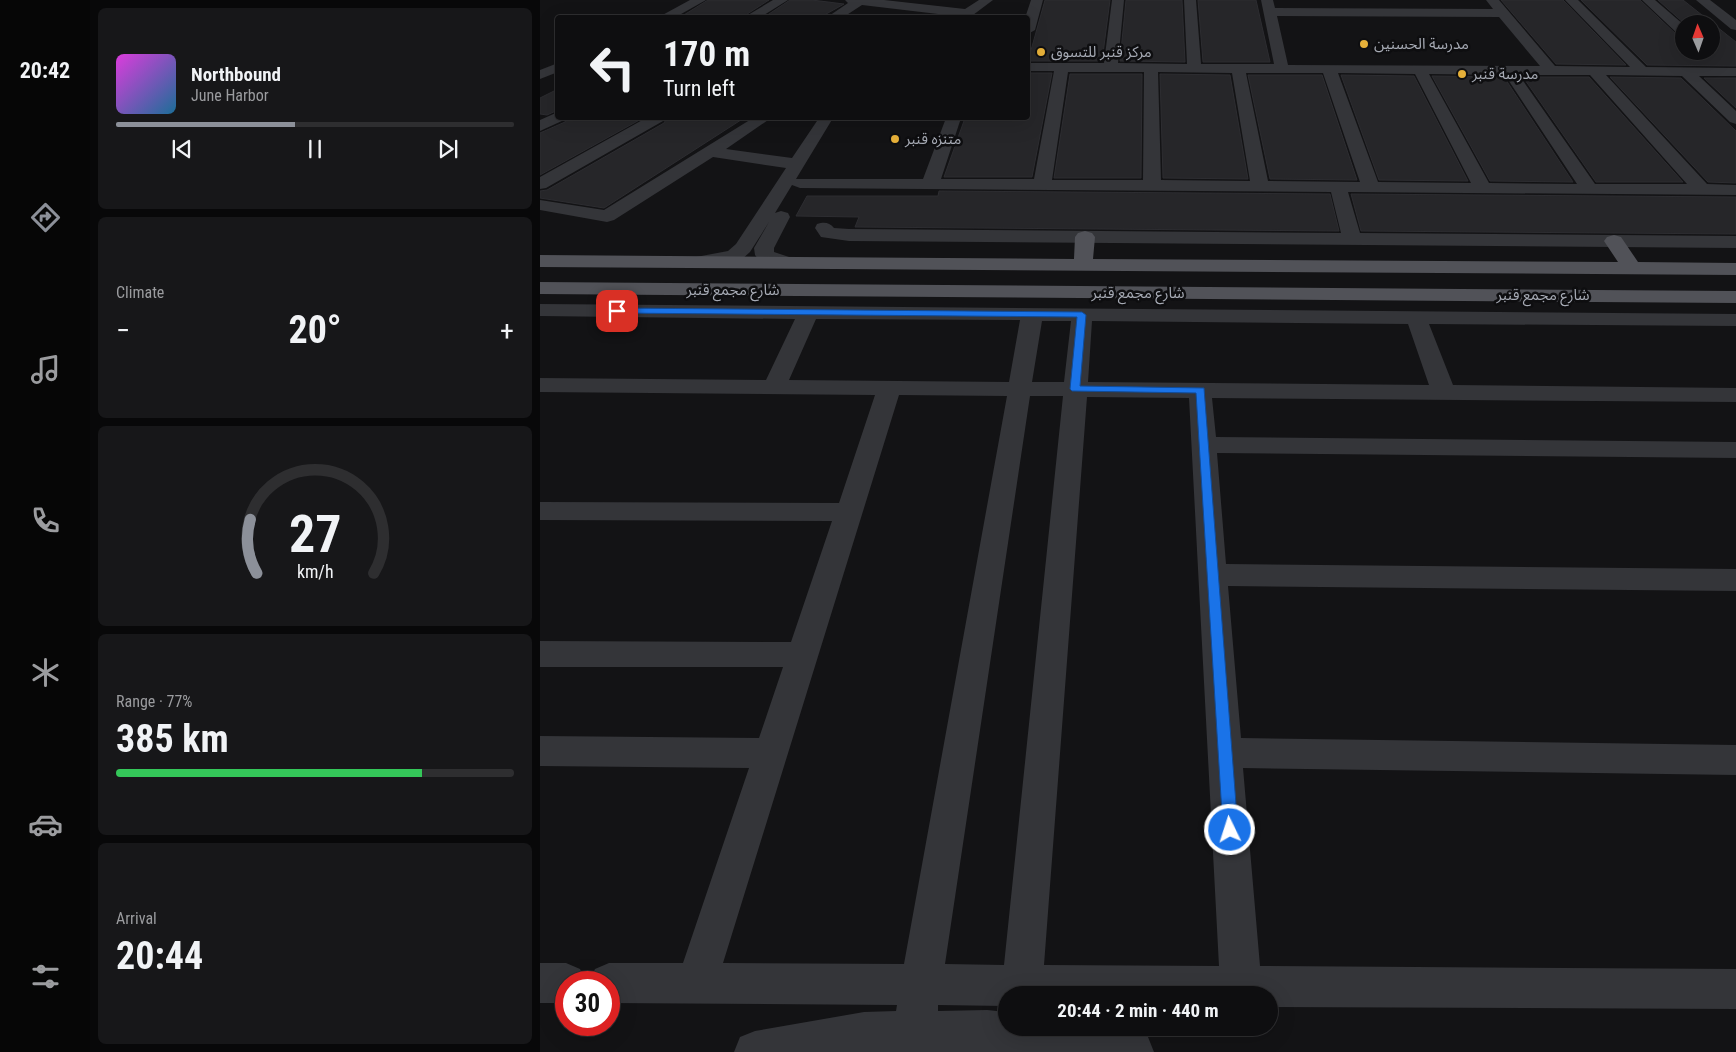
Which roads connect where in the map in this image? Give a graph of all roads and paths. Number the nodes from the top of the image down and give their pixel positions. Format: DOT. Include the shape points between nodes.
graph roads {
  1 [pos="700,0"];
  2 [pos="782,0"];
  3 [pos="987,0"];
  4 [pos="1002,0"];
  5 [pos="1037,0"];
  6 [pos="1118,0"];
  7 [pos="1190,0"];
  8 [pos="1492,0"];
  9 [pos="1572,0"];
  10 [pos="1648,0"];
  11 [pos="1702,0"];
  12 [pos="856,1"];
  13 [pos="1268,6"];
  14 [pos="1503,13"];
  15 [pos="669,15"];
  16 [pos="754,15"];
  17 [pos="836,15"];
  18 [pos="960,15"];
  19 [pos="968,15"];
  20 [pos="969,15"];
  21 [pos="1030,23"];
  22 [pos="1675,24"];
  23 [pos="1736,26"];
  24 [pos="1717,60"];
  25 [pos="1030,67"];
  26 [pos="1062,67"];
  27 [pos="555,68"];
  28 [pos="1111,68"];
  29 [pos="1151,68"];
  30 [pos="1194,68"];
  31 [pos="1238,68"];
  32 [pos="1282,69"];
  33 [pos="1329,69"];
  34 [pos="1420,70"];
  35 [pos="1508,70"];
  36 [pos="1551,70"];
  37 [pos="1594,71"];
  38 [pos="1642,71"];
  39 [pos="1685,71"];
  40 [pos="1733,72"];
  41 [pos="540,75"];
  42 [pos="555,118"];
  43 [pos="1736,119"];
  44 [pos="652,120"];
  45 [pos="760,120"];
  46 [pos="825,120"];
  47 [pos="838,120"];
  48 [pos="953,120"];
  49 [pos="540,126"];
  50 [pos="819,139"];
  51 [pos="709,152"];
  52 [pos="796,164"];
  53 [pos="800,183"];
  54 [pos="540,184"];
  55 [pos="930,184"];
  56 [pos="1042,185"];
  57 [pos="1152,186"];
  58 [pos="1260,187"];
  59 [pos="1338,187"];
  60 [pos="1371,188"];
  61 [pos="1483,188"];
  62 [pos="1590,189"];
  63 [pos="1702,190"];
  64 [pos="1736,190"];
  65 [pos="540,204"];
  66 [pos="824,228"];
  67 [pos="1085,237"];
  68 [pos="1352,239"];
  69 [pos="1614,241"];
  70 [pos="1736,242"];
  71 [pos="540,261"];
  72 [pos="703,261"];
  73 [pos="785,262"];
  74 [pos="1083,264"];
  75 [pos="1325,267"];
  76 [pos="1632,269"];
  77 [pos="1736,269"];
  78 [pos="540,288"];
  79 [pos="1335,294"];
  80 [pos="1736,297"];
  81 [pos="540,310"];
  82 [pos="808,312"];
  83 [pos="1032,314"];
  84 [pos="1082,315"];
  85 [pos="1416,317"];
  86 [pos="1736,320"];
  87 [pos="540,385"];
  88 [pos="774,387"];
  89 [pos="889,388"];
  90 [pos="1020,388"];
  91 [pos="1075,389"];
  92 [pos="1200,390"];
  93 [pos="1443,391"];
  94 [pos="1736,394"];
  95 [pos="1204,445"];
  96 [pos="1736,450"];
  97 [pos="540,511"];
  98 [pos="849,512"];
  99 [pos="1213,575"];
  100 [pos="1736,580"];
  101 [pos="540,654"];
  102 [pos="803,655"];
  103 [pos="540,751"];
  104 [pos="1225,752"];
  105 [pos="771,753"];
  106 [pos="1736,760"];
  107 [pos="540,982"];
  108 [pos="555,983"];
  109 [pos="620,983"];
  110 [pos="697,983"];
  111 [pos="922,984"];
  112 [pos="1022,986"];
  113 [pos="1241,986"];
  114 [pos="1278,986"];
  115 [pos="1736,989"];
  116 [pos="998,1011"];
  117 [pos="998,1026"];
  118 [pos="1078,1036"];
  119 [pos="912,1042"];
  120 [pos="755,1052"];
  121 [pos="1133,1052"];
  1 -- 15 [label="street"];
  2 -- 16 [label="street"];
  3 -- 19 [label="street"];
  4 -- 20 [label="street"];
  5 -- 21 [label="street"];
  6 -- 28 [label="street"];
  7 -- 30 [label="street"];
  8 -- 14 [label="street"];
  9 -- 38 [label="street"];
  10 -- 22 [label="street"];
  11 -- 23 [label="street"];
  12 -- 17 [label="street"];
  12 -- 18 [label="street"];
  13 -- 14 [label="street"];
  13 -- 32 [label="street"];
  14 -- 36 [label="street"];
  24 -- 40 [label="street"];
  25 -- 26 [label="street"];
  26 -- 28 [label="street"];
  26 -- 56 [label="street"];
  27 -- 41 [label="street"];
  28 -- 29 [label="street"];
  29 -- 30 [label="street"];
  29 -- 57 [label="street"];
  30 -- 31 [label="street"];
  31 -- 32 [label="street"];
  31 -- 58 [label="street"];
  32 -- 33 [label="street"];
  33 -- 34 [label="street"];
  33 -- 60 [label="street"];
  34 -- 35 [label="street"];
  34 -- 61 [label="street"];
  35 -- 36 [label="street"];
  35 -- 62 [label="street"];
  36 -- 37 [label="street"];
  37 -- 38 [label="street"];
  37 -- 63 [label="street"];
  38 -- 39 [label="street"];
  39 -- 40 [label="street"];
  39 -- 43 [label="street"];
  42 -- 49 [label="street"];
  44 -- 54 [label="street"];
  45 -- 51 [label="street"];
  46 -- 50 [label="street"];
  47 -- 50 [label="street"];
  48 -- 55 [label="street"];
  50 -- 52 [label="street"];
  50 -- 53 [label="street"];
  51 -- 52 [label="street"];
  51 -- 65 [label="street" via="607,216"];
  52 -- 72 [label="street" via="743,248 734,256"];
  53 -- 55 [label="street"];
  53 -- 73 [label="street" via="764,248 765,255"];
  55 -- 56 [label="street"];
  56 -- 57 [label="street"];
  57 -- 58 [label="street"];
  58 -- 59 [label="street"];
  59 -- 60 [label="street"];
  59 -- 68 [label="street"];
  60 -- 61 [label="street"];
  61 -- 62 [label="street"];
  62 -- 63 [label="street"];
  63 -- 64 [label="street"];
  66 -- 67 [label="street" via="828,233 849,236"];
  67 -- 68 [label="street"];
  67 -- 74 [label="main road"];
  68 -- 69 [label="street"];
  69 -- 70 [label="street"];
  69 -- 76 [label="main road"];
  71 -- 72 [label="main road, شارع مجمع قنبر"];
  72 -- 73 [label="main road, شارع مجمع قنبر"];
  73 -- 74 [label="main road, شارع مجمع قنبر"];
  74 -- 75 [label="main road, شارع مجمع قنبر"];
  75 -- 76 [label="main road, شارع مجمع قنبر"];
  75 -- 79 [label="main road"];
  76 -- 77 [label="main road, شارع مجمع قنبر"];
  78 -- 79 [label="main road, شارع مجمع قنبر"];
  79 -- 80 [label="main road, شارع مجمع قنبر"];
  81 -- 82 [label="street"];
  82 -- 83 [label="street"];
  82 -- 88 [label="street"];
  83 -- 84 [label="street"];
  83 -- 90 [label="street"];
  84 -- 85 [label="street"];
  84 -- 91 [label="street"];
  85 -- 86 [label="street"];
  85 -- 93 [label="street"];
  87 -- 88 [label="street"];
  88 -- 89 [label="street"];
  89 -- 90 [label="street"];
  89 -- 98 [label="street"];
  90 -- 91 [label="street"];
  90 -- 111 [label="street"];
  91 -- 92 [label="street"];
  91 -- 112 [label="street"];
  92 -- 93 [label="street"];
  92 -- 95 [label="street"];
  93 -- 94 [label="street"];
  95 -- 96 [label="street"];
  95 -- 99 [label="street"];
  97 -- 98 [label="street"];
  98 -- 102 [label="street"];
  99 -- 100 [label="street"];
  99 -- 104 [label="street"];
  101 -- 102 [label="street"];
  102 -- 105 [label="street"];
  103 -- 105 [label="street"];
  104 -- 106 [label="street"];
  104 -- 113 [label="street"];
  105 -- 110 [label="street"];
  107 -- 108 [label="street"];
  109 -- 110 [label="street"];
  110 -- 111 [label="street"];
  111 -- 116 [label="street"];
  111 -- 119 [label="street"];
  114 -- 115 [label="street"];
  117 -- 119 [label="street"];
  118 -- 121 [label="street"];
  119 -- 120 [label="street" via="864,1033"];
}
